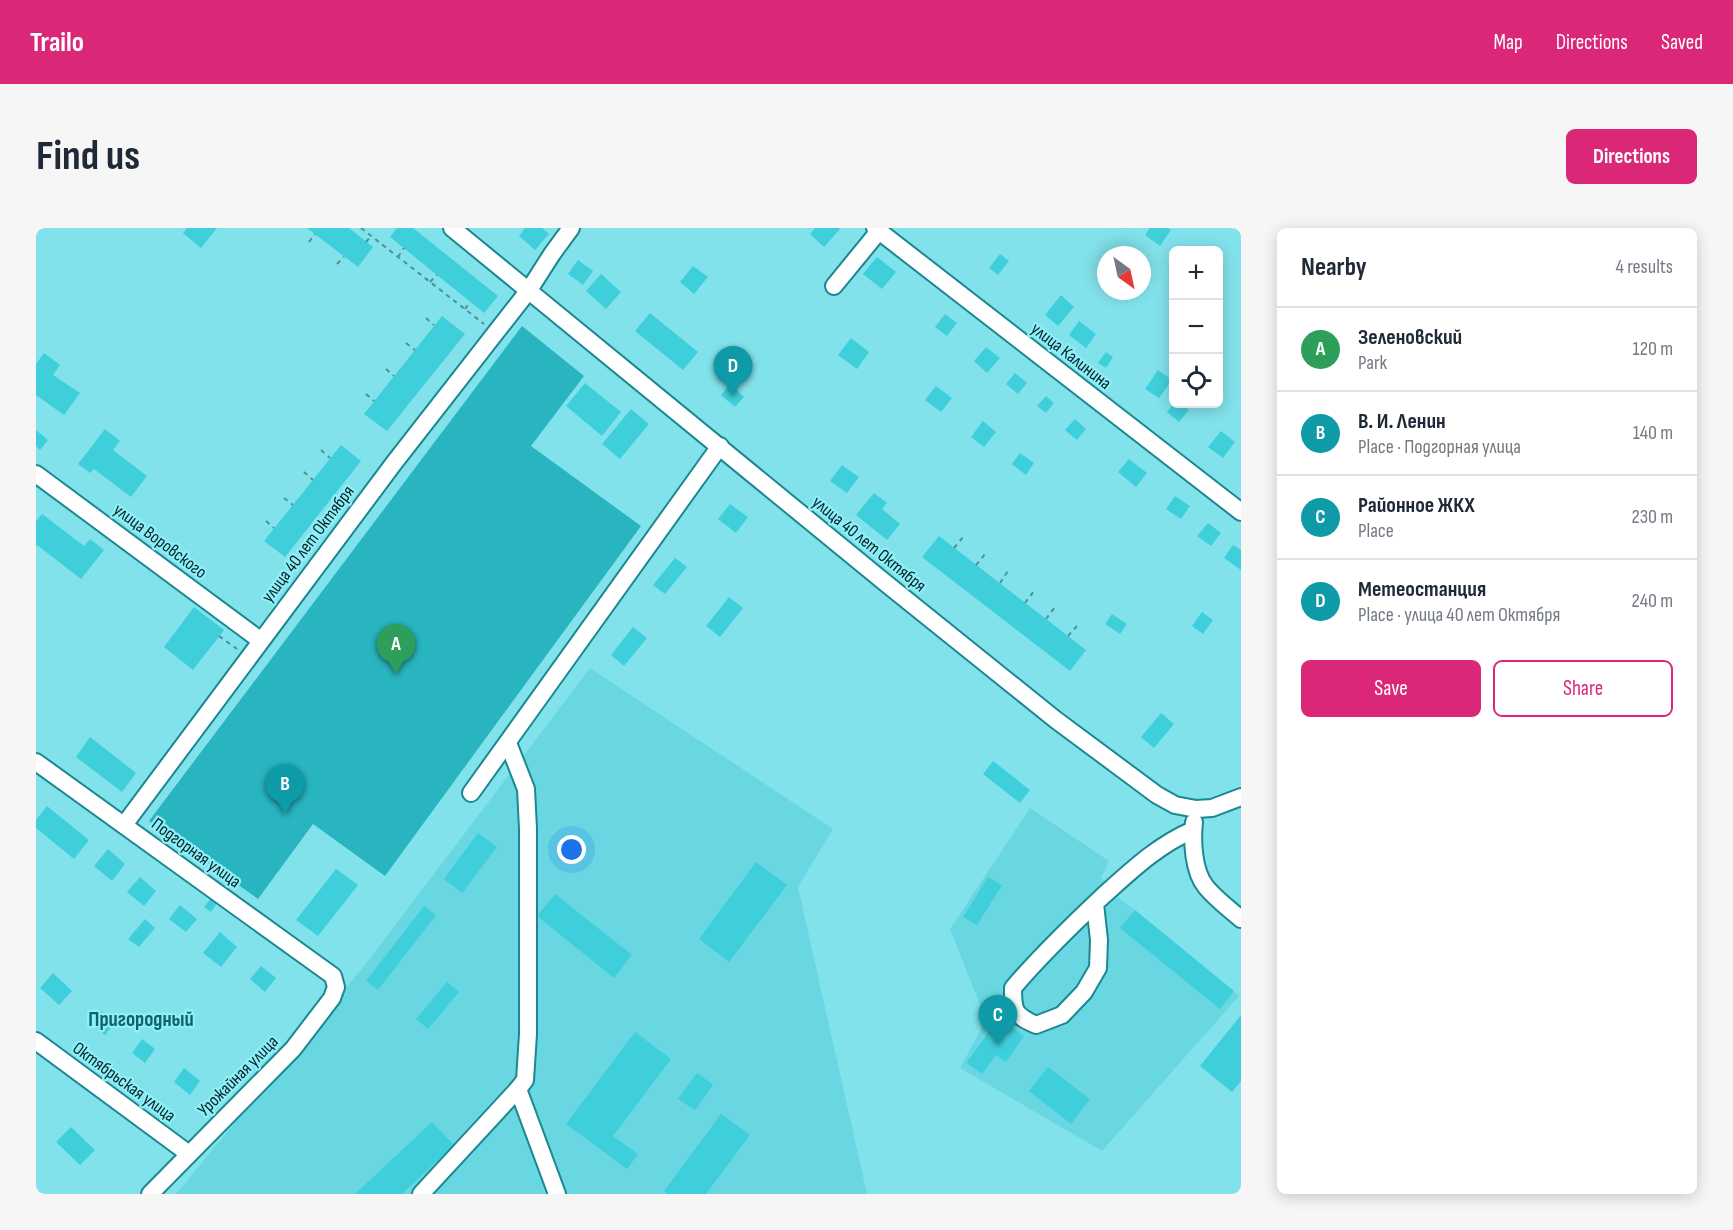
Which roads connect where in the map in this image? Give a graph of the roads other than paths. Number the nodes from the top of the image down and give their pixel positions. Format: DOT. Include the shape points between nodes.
graph roads {
  1 [pos="452,228"];
  2 [pos="572,228"];
  3 [pos="877,229"];
  4 [pos="834,286"];
  5 [pos="529,290"];
  6 [pos="720,446"];
  7 [pos="36,474"];
  8 [pos="1241,512"];
  9 [pos="260,640"];
  10 [pos="508,743"];
  11 [pos="36,762"];
  12 [pos="471,793"];
  13 [pos="1241,797"];
  14 [pos="1196,809"];
  15 [pos="123,825"];
  16 [pos="1193,830"];
  17 [pos="1095,904"];
  18 [pos="1239,912"];
  19 [pos="333,976"];
  20 [pos="36,1041"];
  21 [pos="518,1089"];
  22 [pos="189,1154"];
  23 [pos="150,1194"];
  24 [pos="421,1194"];
  25 [pos="557,1194"];
  1 -- 5 [label="street, улица 40 лет Октября"];
  2 -- 5 [label="street"];
  3 -- 4 [label="street, улица Калинина"];
  3 -- 8 [label="street, улица Калинина"];
  5 -- 6 [label="street, улица 40 лет Октября"];
  5 -- 9 [label="street, улица 40 лет Октября"];
  6 -- 10 [label="street"];
  6 -- 14 [label="street, улица 40 лет Октября" via="1056,720 1157,795 1175,805"];
  7 -- 9 [label="street, улица Воровского"];
  9 -- 15 [label="street, улица 40 лет Октября"];
  10 -- 12 [label="street"];
  10 -- 21 [label="street" via="526,789 528,829 528,1034 525,1080"];
  11 -- 15 [label="street, Подгорная улица"];
  13 -- 14 [label="street, улица 40 лет Октября" via="1212,808"];
  14 -- 16 [label="street"];
  15 -- 19 [label="street, Подгорная улица"];
  16 -- 17 [label="street" via="1140,862"];
  16 -- 18 [label="street" via="1197,871 1204,885"];
  17 -- 17 [label="street" via="1098,968 1084,992 1062,1015 1036,1025 1021,1018 1013,1005 1013,988"];
  19 -- 22 [label="street, Урожайная улица" via="336,987 332,998 293,1049"];
  20 -- 22 [label="street, Октябрьская улица"];
  21 -- 24 [label="street"];
  21 -- 25 [label="street"];
  22 -- 23 [label="street, Урожайная улица"];
}
